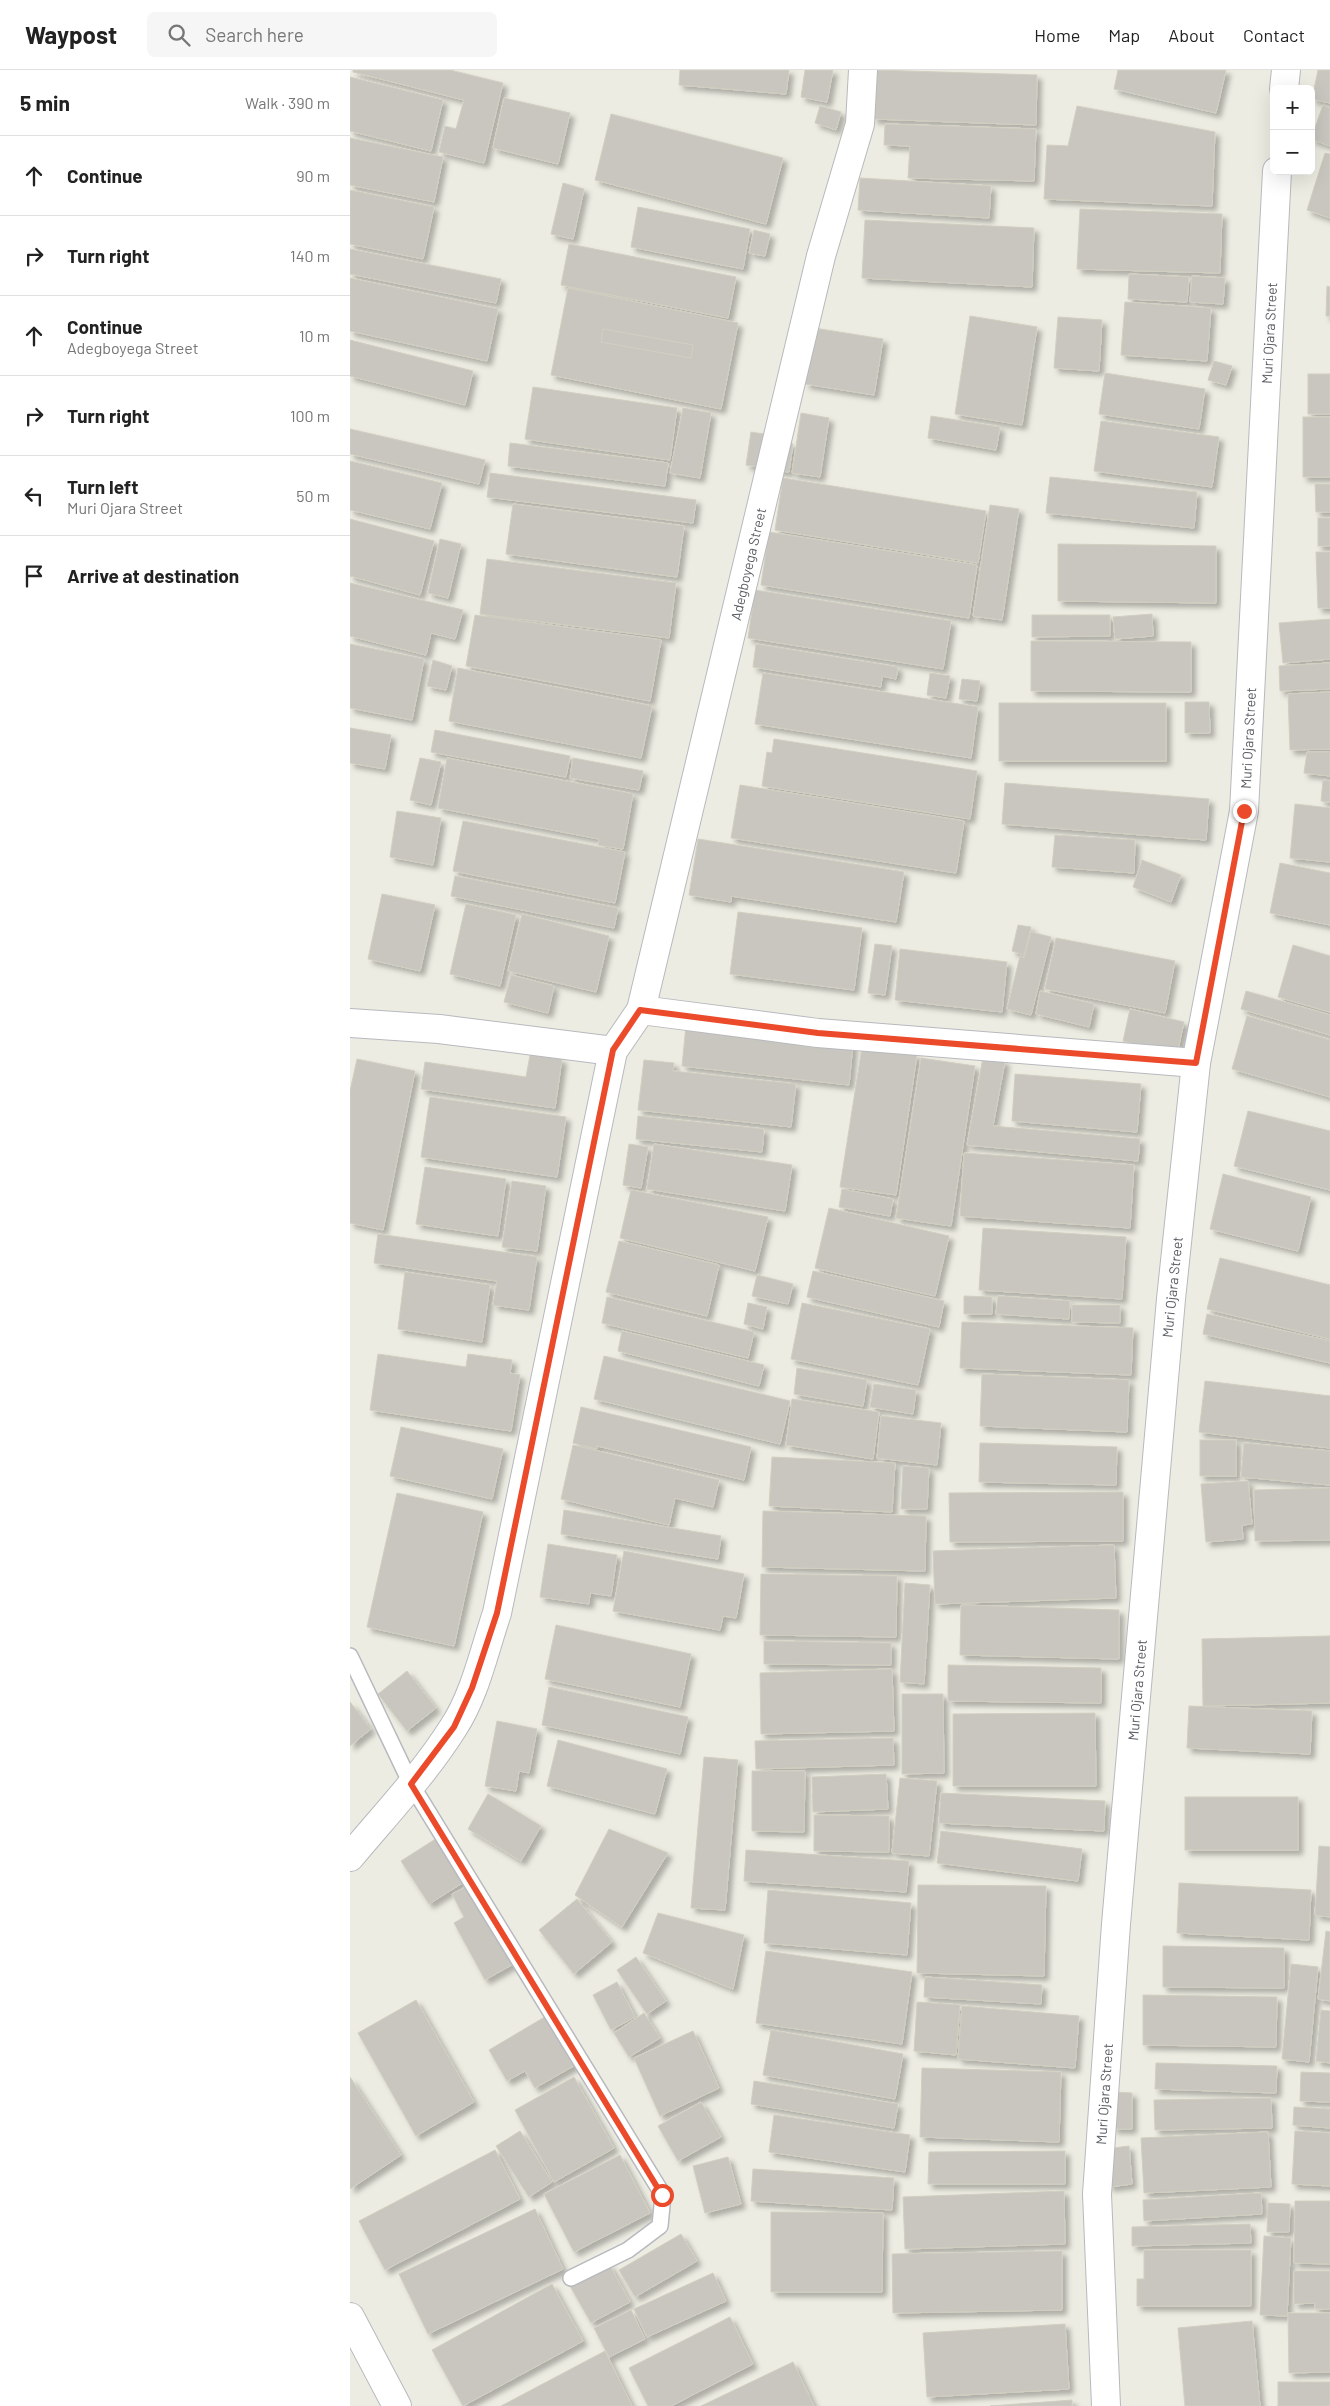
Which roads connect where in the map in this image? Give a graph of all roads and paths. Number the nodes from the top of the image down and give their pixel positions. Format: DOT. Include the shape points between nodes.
graph roads {
  1 [pos="863,70"];
  2 [pos="1286,70"];
  3 [pos="1284,85"];
  4 [pos="1277,175"];
  5 [pos="640,1010"];
  6 [pos="350,1023"];
  7 [pos="613,1050"];
  8 [pos="1196,1063"];
  9 [pos="350,1656"];
  10 [pos="411,1784"];
  11 [pos="350,1857"];
  12 [pos="572,2278"];
  13 [pos="350,2317"];
  14 [pos="398,2406"];
  15 [pos="1106,2406"];
  1 -- 5 [label="street, Adegboyega Street" via="860,124 821,256"];
  2 -- 3 [label="street"];
  4 -- 8 [label="street, Muri Ojara Street" via="1244,811"];
  5 -- 7 [label="street, Adegboyega Street"];
  5 -- 8 [label="street" via="818,1033"];
  6 -- 7 [label="street" via="439,1029"];
  7 -- 10 [label="street" via="497,1613 472,1688 454,1727"];
  8 -- 15 [label="street, Muri Ojara Street" via="1171,1299 1116,1924 1097,2194"];
  9 -- 10 [label="lane"];
  10 -- 11 [label="street"];
  10 -- 12 [label="lane" via="662,2195 660,2226 628,2250"];
  13 -- 14 [label="street"];
}
